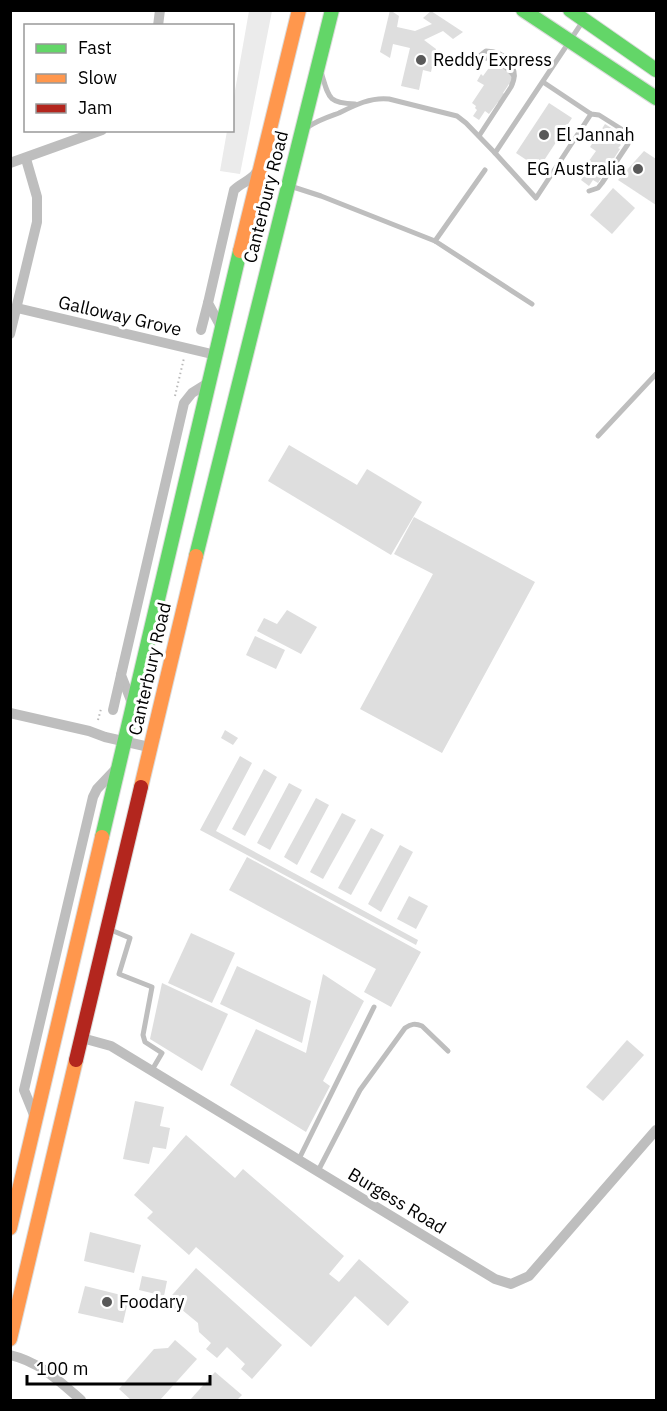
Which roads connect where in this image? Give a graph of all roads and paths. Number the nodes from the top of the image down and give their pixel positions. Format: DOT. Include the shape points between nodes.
graph roads {
  1 [pos="293,10"];
  2 [pos="299,10"];
  3 [pos="332,10"];
  4 [pos="523,10"];
  5 [pos="570,10"];
  6 [pos="584,20"];
  7 [pos="570,41"];
  8 [pos="290,49"];
  9 [pos="477,58"];
  10 [pos="319,64"];
  11 [pos="657,70"];
  12 [pos="543,82"];
  13 [pos="657,98"];
  14 [pos="357,104"];
  15 [pos="591,114"];
  16 [pos="97,132"];
  17 [pos="302,133"];
  18 [pos="479,136"];
  19 [pos="495,153"];
  20 [pos="26,159"];
  21 [pos="10,163"];
  22 [pos="260,169"];
  23 [pos="485,170"];
  24 [pos="288,185"];
  25 [pos="588,191"];
  26 [pos="435,241"];
  27 [pos="208,303"];
  28 [pos="532,304"];
  29 [pos="17,308"];
  30 [pos="222,329"];
  31 [pos="201,330"];
  32 [pos="10,334"];
  33 [pos="229,359"];
  34 [pos="657,374"];
  35 [pos="209,382"];
  36 [pos="598,436"];
  37 [pos="121,675"];
  38 [pos="134,706"];
  39 [pos="113,710"];
  40 [pos="10,712"];
  41 [pos="126,739"];
  42 [pos="150,744"];
  43 [pos="120,764"];
  44 [pos="107,928"];
  45 [pos="374,1007"];
  46 [pos="82,1038"];
  47 [pos="448,1051"];
  48 [pos="152,1072"];
  49 [pos="37,1120"];
  50 [pos="657,1130"];
  51 [pos="298,1161"];
  52 [pos="318,1172"];
  53 [pos="10,1228"];
  54 [pos="10,1339"];
  55 [pos="10,1355"];
  56 [pos="81,1401"];
  1 -- 8 [label="main road"];
  2 -- 8 [label="main road, Canterbury Road"];
  3 -- 10 [label="main road, Canterbury Road"];
  4 -- 7 [label="main road"];
  5 -- 6 [label="main road"];
  6 -- 7 [label="lane"];
  6 -- 11 [label="main road"];
  7 -- 12 [label="lane"];
  7 -- 13 [label="main road"];
  8 -- 22 [label="main road, Canterbury Road"];
  9 -- 18 [label="lane" via="486,51 498,53 509,60 514,70 511,87"];
  10 -- 14 [label="lane" via="329,96 340,103"];
  10 -- 17 [label="main road, Canterbury Road"];
  12 -- 15 [label="lane"];
  12 -- 19 [label="lane"];
  14 -- 17 [label="lane" via="310,125"];
  14 -- 18 [label="lane" via="380,98 448,113 465,121"];
  15 -- 19 [label="lane" via="536,198"];
  15 -- 25 [label="lane" via="626,132 628,144 598,188"];
  16 -- 20 [label="street"];
  17 -- 24 [label="main road, Canterbury Road"];
  18 -- 19 [label="lane"];
  20 -- 21 [label="street"];
  20 -- 29 [label="street" via="37,197 37,222"];
  22 -- 27 [label="street, Canterbury Road" via="234,190"];
  22 -- 30 [label="main road, Canterbury Road"];
  23 -- 26 [label="lane"];
  24 -- 26 [label="lane"];
  24 -- 33 [label="main road, Canterbury Road"];
  26 -- 28 [label="lane"];
  27 -- 30 [label="street"];
  27 -- 31 [label="street, Canterbury Road"];
  29 -- 32 [label="street"];
  29 -- 33 [label="street, Galloway Grove"];
  30 -- 33 [label="main road, Canterbury Road"];
  33 -- 35 [label="main road, Canterbury Road"];
  33 -- 42 [label="main road, Canterbury Road" via="214,479"];
  34 -- 36 [label="lane"];
  35 -- 37 [label="street, Canterbury Road" via="184,403"];
  35 -- 38 [label="main road, Canterbury Road"];
  37 -- 38 [label="street, Canterbury Road"];
  37 -- 39 [label="street, Canterbury Road"];
  38 -- 41 [label="main road, Canterbury Road"];
  40 -- 41 [label="street"];
  41 -- 42 [label="street"];
  41 -- 43 [label="main road, Canterbury Road"];
  42 -- 44 [label="main road, Canterbury Road"];
  43 -- 49 [label="main road, Canterbury Road"];
  43 -- 49 [label="street, Canterbury Road" via="93,797 24,1090"];
  44 -- 46 [label="main road, Canterbury Road"];
  44 -- 48 [label="lane" via="130,938 119,974 152,987 143,1035 145,1042 162,1053"];
  45 -- 51 [label="lane"];
  46 -- 48 [label="street, Burgess Road" via="111,1046"];
  46 -- 54 [label="main road, Canterbury Road"];
  47 -- 52 [label="lane" via="422,1026 410,1024 405,1028 360,1090"];
  48 -- 51 [label="street, Burgess Road"];
  49 -- 53 [label="main road, Canterbury Road"];
  50 -- 52 [label="street, Burgess Road" via="529,1275 511,1284 495,1279"];
  51 -- 52 [label="street, Burgess Road"];
  55 -- 56 [label="street" via="34,1363"];
}
